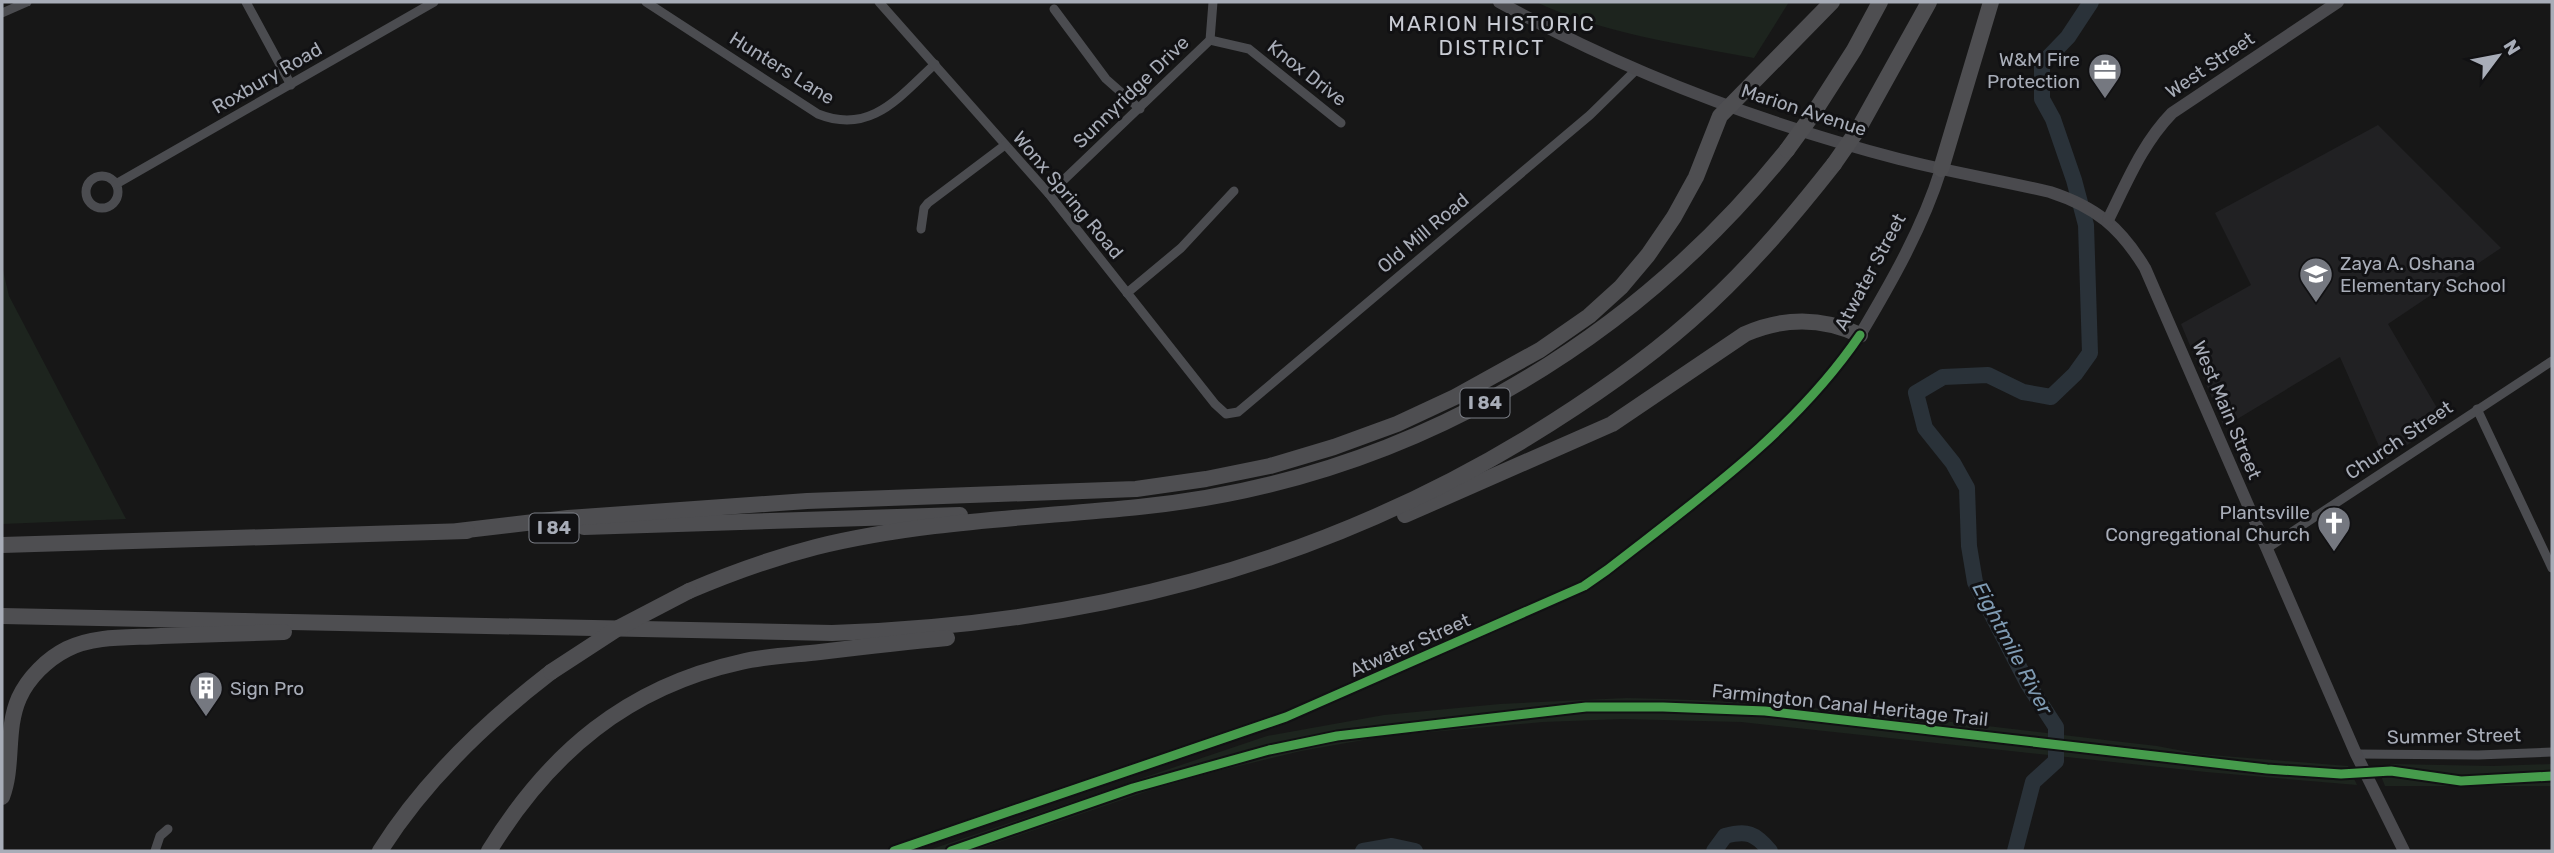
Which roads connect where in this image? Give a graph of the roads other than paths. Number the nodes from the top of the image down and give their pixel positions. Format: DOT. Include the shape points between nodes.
graph roads {
  1 [pos="27,2"];
  2 [pos="246,2"];
  3 [pos="434,2"];
  4 [pos="646,2"];
  5 [pos="879,2"];
  6 [pos="1213,2"];
  7 [pos="1499,2"];
  8 [pos="1832,2"];
  9 [pos="1880,2"];
  10 [pos="1929,2"];
  11 [pos="1991,2"];
  12 [pos="2338,2"];
  13 [pos="1054,9"];
  14 [pos="2,13"];
  15 [pos="1210,40"];
  16 [pos="935,64"];
  17 [pos="1637,69"];
  18 [pos="291,85"];
  19 [pos="1728,106"];
  20 [pos="1140,109"];
  21 [pos="1342,123"];
  22 [pos="1004,145"];
  23 [pos="1941,169"];
  24 [pos="116,184"];
  25 [pos="1234,191"];
  26 [pos="1049,194"];
  27 [pos="2108,220"];
  28 [pos="921,229"];
  29 [pos="1127,293"];
  30 [pos="1860,335"];
  31 [pos="2552,361"];
  32 [pos="2477,409"];
  33 [pos="1226,414"];
  34 [pos="1106,510"];
  35 [pos="458,531"];
  36 [pos="2,545"];
  37 [pos="2266,549"];
  38 [pos="1276,557"];
  39 [pos="2552,568"];
  40 [pos="1082,608"];
  41 [pos="2,616"];
  42 [pos="477,626"];
  43 [pos="2552,752"];
  44 [pos="2356,754"];
  45 [pos="2,797"];
  46 [pos="168,828"];
  47 [pos="155,851"];
  48 [pos="380,851"];
  49 [pos="489,851"];
  50 [pos="894,851"];
  51 [pos="2404,851"];
  1 -- 14 [label="street"];
  2 -- 18 [label="street"];
  3 -- 18 [label="street, Roxbury Road"];
  4 -- 16 [label="street, Hunters Lane" via="835,121 870,117"];
  5 -- 16 [label="street, Wonx Spring Road"];
  6 -- 15 [label="street, Sunnyridge Drive"];
  7 -- 17 [label="main road, Marion Avenue"];
  8 -- 19 [label="highway"];
  9 -- 34 [label="highway, I 84, bridge" via="1813,114 1754,190 1633,306 1569,352 1492,399 1402,442 1307,475 1209,497"];
  10 -- 38 [label="highway, I 84, bridge" via="1834,164 1781,229 1715,298 1661,345 1598,393 1460,477"];
  11 -- 23 [label="highway"];
  12 -- 27 [label="main road, West Street" via="2172,113 2146,144"];
  13 -- 20 [label="street" via="1106,79"];
  15 -- 20 [label="street, Sunnyridge Drive"];
  15 -- 21 [label="street, Knox Drive" via="1249,49"];
  16 -- 22 [label="street, Wonx Spring Road"];
  17 -- 19 [label="main road, Marion Avenue"];
  17 -- 33 [label="street, Old Mill Road" via="1590,115 1260,394"];
  18 -- 24 [label="street, Roxbury Road"];
  19 -- 23 [label="main road, Marion Avenue"];
  19 -- 35 [label="highway" via="1674,217 1648,255 1605,302 1540,350 1455,397 1334,447 1238,473 1136,489 807,501"];
  20 -- 26 [label="street, Sunnyridge Drive"];
  22 -- 26 [label="street, Wonx Spring Road"];
  22 -- 28 [label="street" via="928,203"];
  23 -- 27 [label="main road, Marion Avenue" via="2072,199"];
  23 -- 30 [label="main road, Atwater Street" via="1886,291"];
  25 -- 29 [label="street" via="1181,248"];
  26 -- 29 [label="street, Wonx Spring Road"];
  27 -- 37 [label="main road, West Main Street" via="2145,268"];
  29 -- 33 [label="street, Wonx Spring Road"];
  30 -- 38 [label="highway" via="1806,320 1760,328 1601,428 1362,533"];
  30 -- 50 [label="street, Atwater Street" via="1820,387 1770,439 1584,586 1286,717"];
  31 -- 32 [label="street, Church Street"];
  32 -- 37 [label="street, Church Street"];
  32 -- 39 [label="street"];
  34 -- 35 [label="highway, I 84"];
  34 -- 48 [label="highway, bridge" via="917,529 846,541 764,562 689,591 620,627 509,706 423,793"];
  35 -- 36 [label="highway, I 84"];
  37 -- 44 [label="main road, West Main Street"];
  38 -- 40 [label="highway, I 84"];
  40 -- 42 [label="highway, I 84" via="983,624 832,633"];
  40 -- 49 [label="highway" via="990,632 744,661 676,682 612,715 569,749 527,794"];
  41 -- 42 [label="highway, I 84"];
  42 -- 45 [label="highway" via="83,642 53,657 21,695 14,711"];
  43 -- 44 [label="street, Summer Street"];
  44 -- 51 [label="main road, West Main Street"];
  46 -- 47 [label="street"];
}
